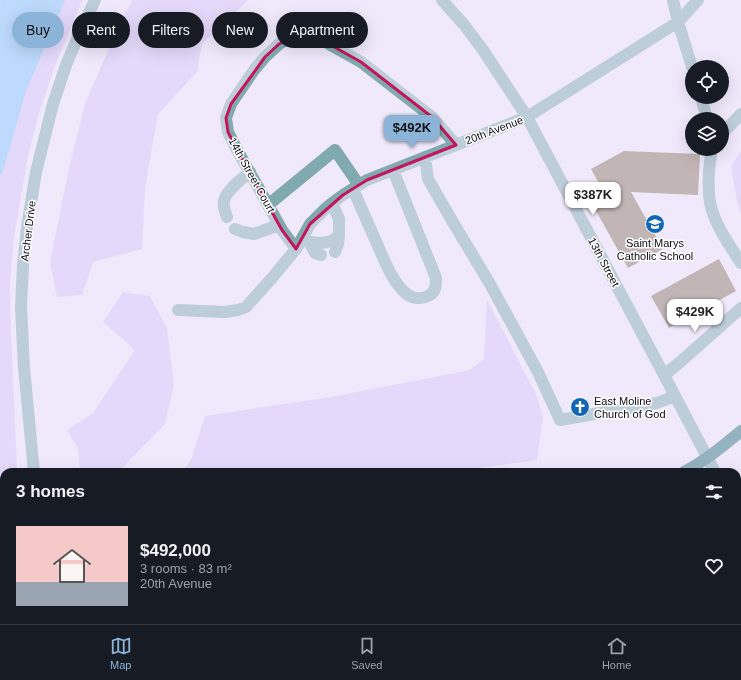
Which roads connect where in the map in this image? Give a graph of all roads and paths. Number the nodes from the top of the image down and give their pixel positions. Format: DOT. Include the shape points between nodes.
graph roads {
  1 [pos="96,0"];
  2 [pos="442,0"];
  3 [pos="673,0"];
  4 [pos="698,0"];
  5 [pos="678,22"];
  6 [pos="690,60"];
  7 [pos="741,114"];
  8 [pos="528,117"];
  9 [pos="729,127"];
  10 [pos="456,145"];
  11 [pos="711,156"];
  12 [pos="425,157"];
  13 [pos="393,170"];
  14 [pos="250,172"];
  15 [pos="356,187"];
  16 [pos="332,203"];
  17 [pos="268,205"];
  18 [pos="227,217"];
  19 [pos="279,225"];
  20 [pos="235,229"];
  21 [pos="339,235"];
  22 [pos="302,244"];
  23 [pos="334,252"];
  24 [pos="321,255"];
  25 [pos="741,263"];
  26 [pos="741,308"];
  27 [pos="178,310"];
  28 [pos="664,375"];
  29 [pos="675,396"];
  30 [pos="741,431"];
  31 [pos="707,458"];
  32 [pos="34,468"];
  33 [pos="692,468"];
  34 [pos="713,468"];
  1 -- 32 [label="street, Archer Drive" via="66,65 53,104 36,172 27,227 21,307"];
  2 -- 8 [label="street, 13th Street" via="483,50"];
  3 -- 5 [label="street"];
  4 -- 5 [label="street, 20th Avenue"];
  5 -- 6 [label="street"];
  5 -- 8 [label="street, 20th Avenue"];
  7 -- 9 [label="street"];
  8 -- 10 [label="street, 20th Avenue"];
  8 -- 28 [label="street, 13th Street"];
  10 -- 12 [label="street, 20th Avenue"];
  10 -- 14 [label="street, 14th Street Court" via="432,117 361,62 313,35 301,34 279,44 265,57 231,104 226,118 228,132"];
  11 -- 25 [label="street" via="708,172 713,213"];
  12 -- 13 [label="street, 20th Avenue"];
  12 -- 29 [label="street" via="428,179 490,284 538,372 560,420 657,403"];
  13 -- 15 [label="street, 20th Avenue"];
  13 -- 15 [label="street" via="436,278 435,291 430,295 416,298 408,295 399,286 389,269"];
  14 -- 17 [label="street, 14th Street Court"];
  14 -- 18 [label="street" via="232,187 224,200"];
  15 -- 16 [label="street, 20th Avenue"];
  15 -- 17 [label="street" via="335,150"];
  16 -- 21 [label="street" via="339,219"];
  16 -- 22 [label="street, 20th Avenue" via="310,224"];
  17 -- 19 [label="street, 14th Street Court"];
  19 -- 20 [label="street" via="254,234"];
  19 -- 22 [label="street, 14th Street Court"];
  21 -- 22 [label="street" via="330,241"];
  21 -- 23 [label="street"];
  22 -- 24 [label="street, 14th Street Court"];
  22 -- 27 [label="street, 20th Avenue" via="246,307 225,312"];
  26 -- 28 [label="street"];
  28 -- 29 [label="street, 13th Street"];
  29 -- 31 [label="street, 13th Street"];
  30 -- 31 [label="main road"];
  31 -- 33 [label="main road"];
  31 -- 34 [label="street, 13th Street"];
}
